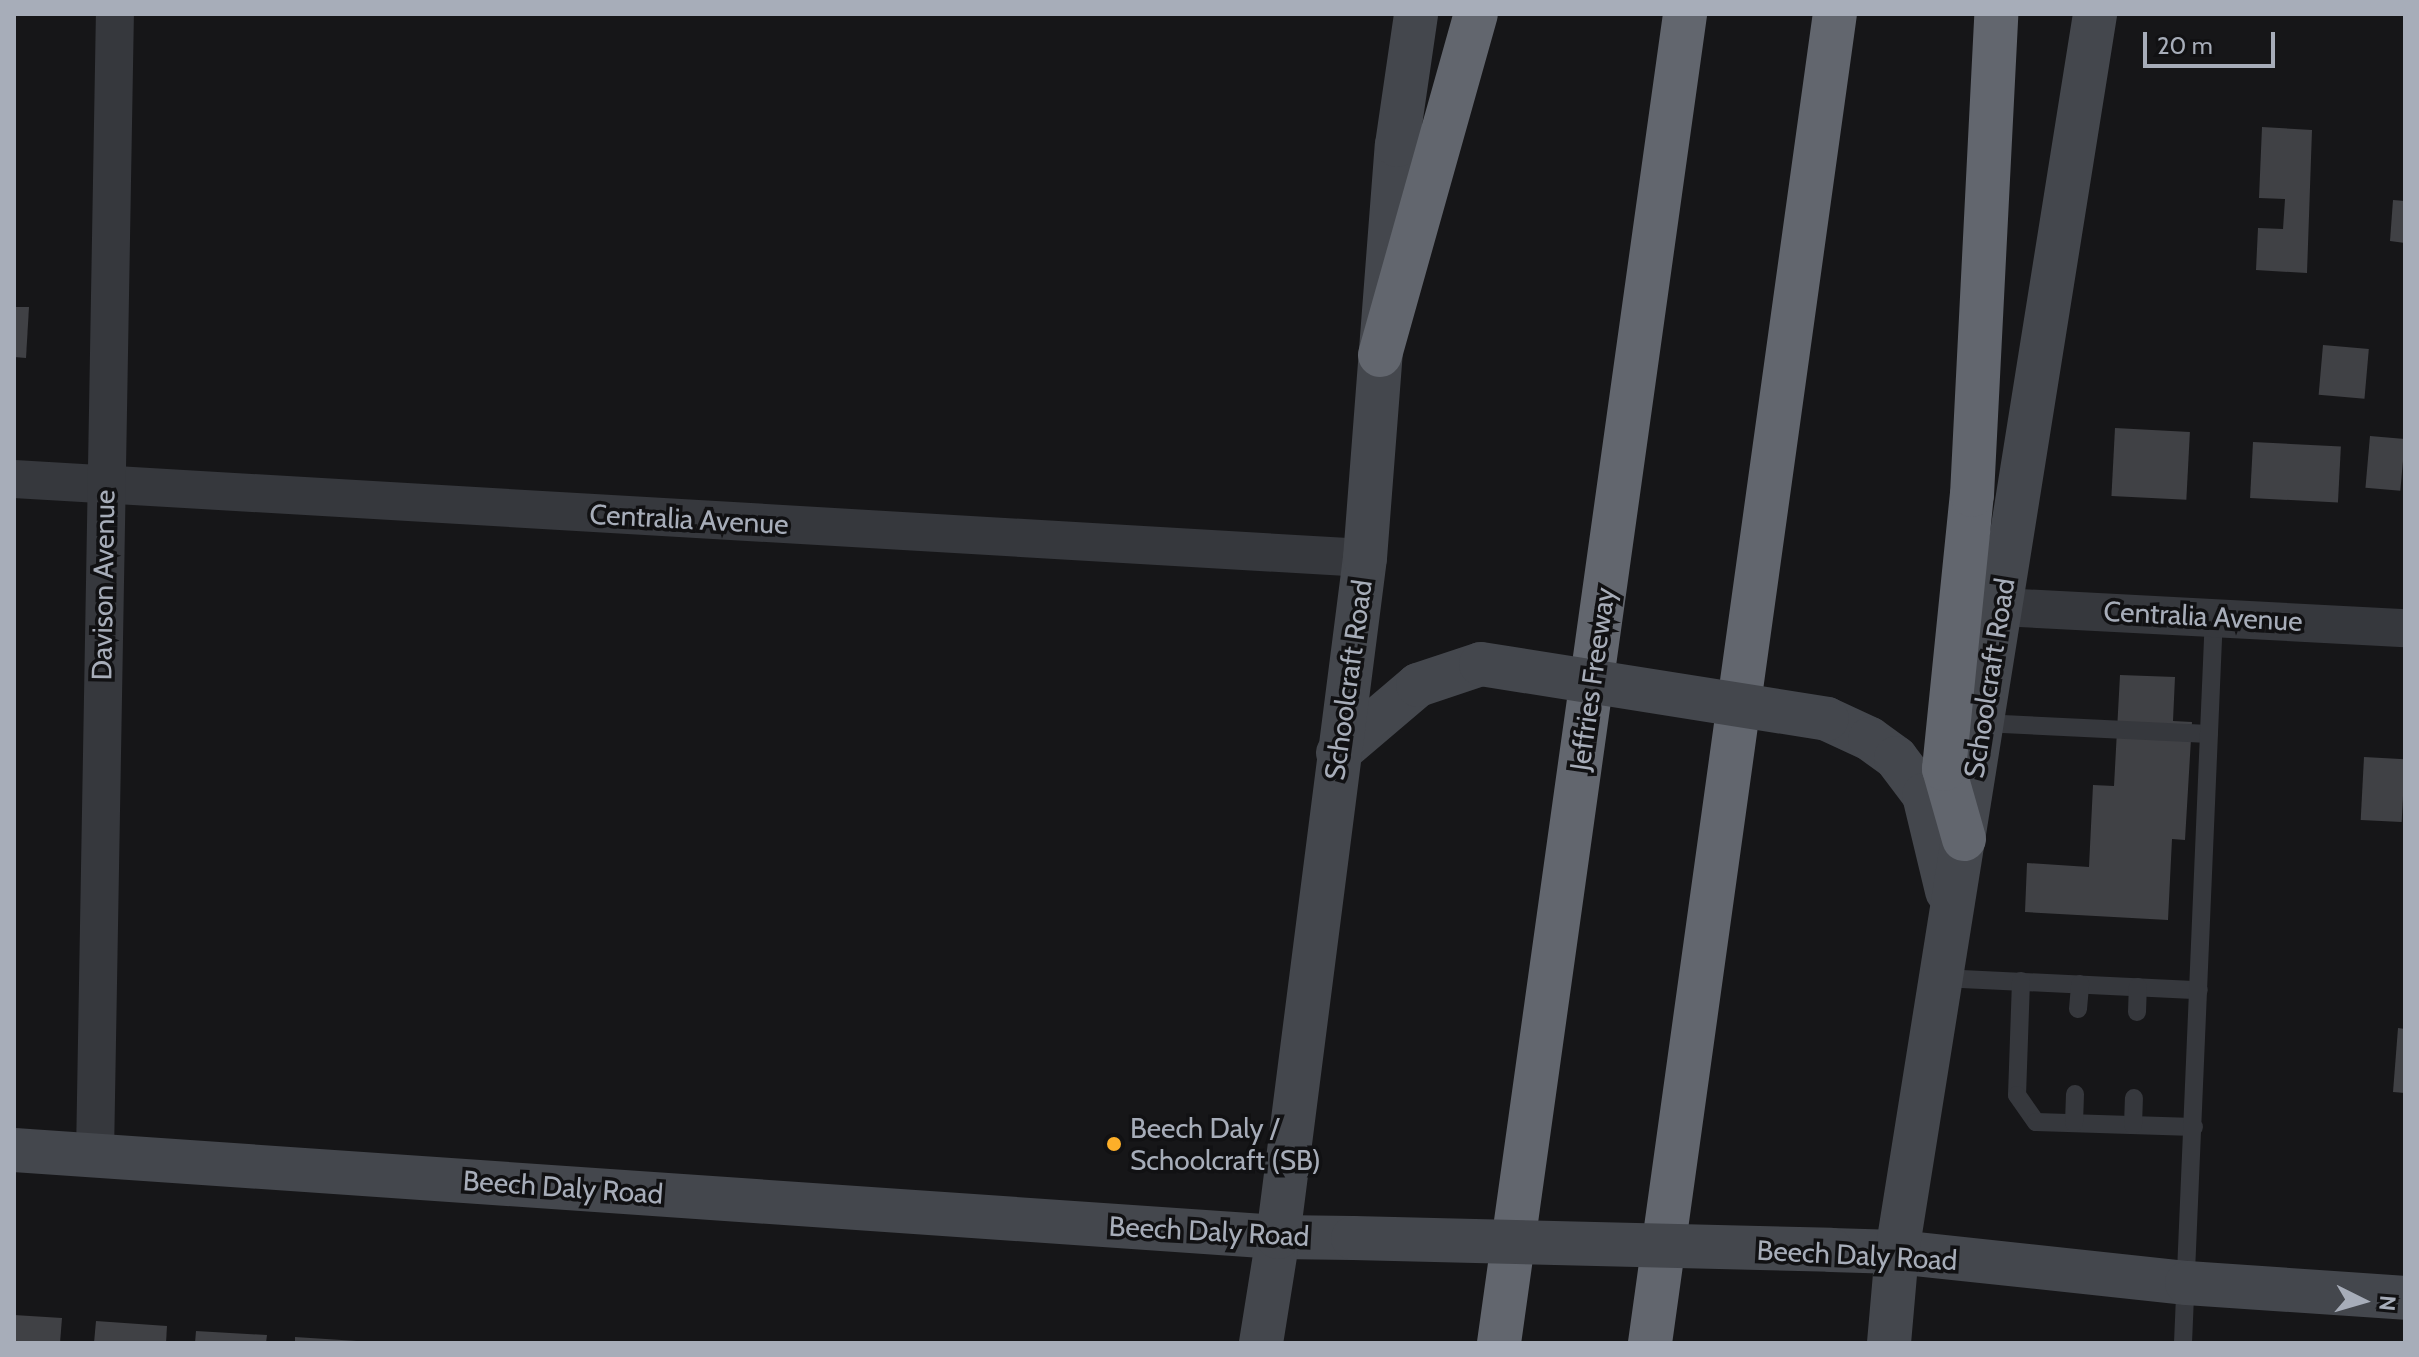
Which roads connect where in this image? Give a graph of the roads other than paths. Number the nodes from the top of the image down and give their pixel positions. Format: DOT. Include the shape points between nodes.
graph roads {
  1 [pos="115,14"];
  2 [pos="1416,14"];
  3 [pos="1476,14"];
  4 [pos="1685,14"];
  5 [pos="1835,14"];
  6 [pos="1996,14"];
  7 [pos="2095,14"];
  8 [pos="1380,355"];
  9 [pos="14,479"];
  10 [pos="105,484"];
  11 [pos="1365,558"];
  12 [pos="2001,607"];
  13 [pos="2214,616"];
  14 [pos="2405,628"];
  15 [pos="1982,723"];
  16 [pos="2209,734"];
  17 [pos="1338,753"];
  18 [pos="1964,839"];
  19 [pos="1952,913"];
  20 [pos="1941,978"];
  21 [pos="2021,981"];
  22 [pos="2080,984"];
  23 [pos="2138,987"];
  24 [pos="2199,990"];
  25 [pos="2078,1009"];
  26 [pos="2137,1012"];
  27 [pos="2075,1094"];
  28 [pos="2134,1098"];
  29 [pos="2074,1123"];
  30 [pos="2133,1125"];
  31 [pos="2194,1127"];
  32 [pos="14,1150"];
  33 [pos="95,1155"];
  34 [pos="1278,1237"];
  35 [pos="1897,1252"];
  36 [pos="2187,1283"];
  37 [pos="2405,1298"];
  38 [pos="1261,1343"];
  39 [pos="1499,1343"];
  40 [pos="1650,1343"];
  41 [pos="1889,1343"];
  42 [pos="2183,1343"];
  1 -- 10 [label="street, Davison Avenue"];
  2 -- 8 [label="main road, Schoolcraft Road" via="1397,145"];
  3 -- 8 [label="highway"];
  4 -- 39 [label="highway, Jeffries Freeway"];
  5 -- 40 [label="highway"];
  6 -- 18 [label="highway" via="1972,495 1944,769"];
  7 -- 12 [label="main road, Schoolcraft Road"];
  8 -- 11 [label="main road, Schoolcraft Road"];
  9 -- 10 [label="street, Centralia Avenue"];
  10 -- 11 [label="street, Centralia Avenue"];
  10 -- 33 [label="street, Davison Avenue"];
  11 -- 17 [label="main road, Schoolcraft Road"];
  12 -- 13 [label="street, Centralia Avenue"];
  12 -- 15 [label="main road, Schoolcraft Road"];
  13 -- 14 [label="street, Centralia Avenue"];
  13 -- 16 [label="lane"];
  15 -- 16 [label="lane"];
  15 -- 18 [label="main road, Schoolcraft Road"];
  16 -- 24 [label="lane"];
  17 -- 19 [label="main road, bridge" via="1418,685 1481,664 1827,719 1896,758 1924,795"];
  17 -- 34 [label="main road, Schoolcraft Road"];
  18 -- 19 [label="main road, Schoolcraft Road"];
  19 -- 20 [label="main road, Schoolcraft Road"];
  20 -- 21 [label="lane"];
  20 -- 35 [label="main road, Schoolcraft Road"];
  21 -- 22 [label="lane"];
  21 -- 29 [label="lane" via="2017,1095 2036,1122"];
  22 -- 23 [label="lane"];
  22 -- 25 [label="lane"];
  23 -- 24 [label="lane"];
  23 -- 26 [label="lane"];
  24 -- 31 [label="lane"];
  27 -- 29 [label="lane"];
  28 -- 30 [label="lane"];
  29 -- 30 [label="lane"];
  30 -- 31 [label="lane"];
  31 -- 36 [label="lane"];
  32 -- 33 [label="main road, Beech Daly Road"];
  33 -- 34 [label="main road, Beech Daly Road"];
  34 -- 35 [label="main road, Beech Daly Road, bridge"];
  34 -- 38 [label="main road, Schoolcraft Road"];
  35 -- 36 [label="main road, Beech Daly Road"];
  35 -- 41 [label="main road, Schoolcraft Road"];
  36 -- 37 [label="main road, Beech Daly Road"];
  36 -- 42 [label="lane"];
}
